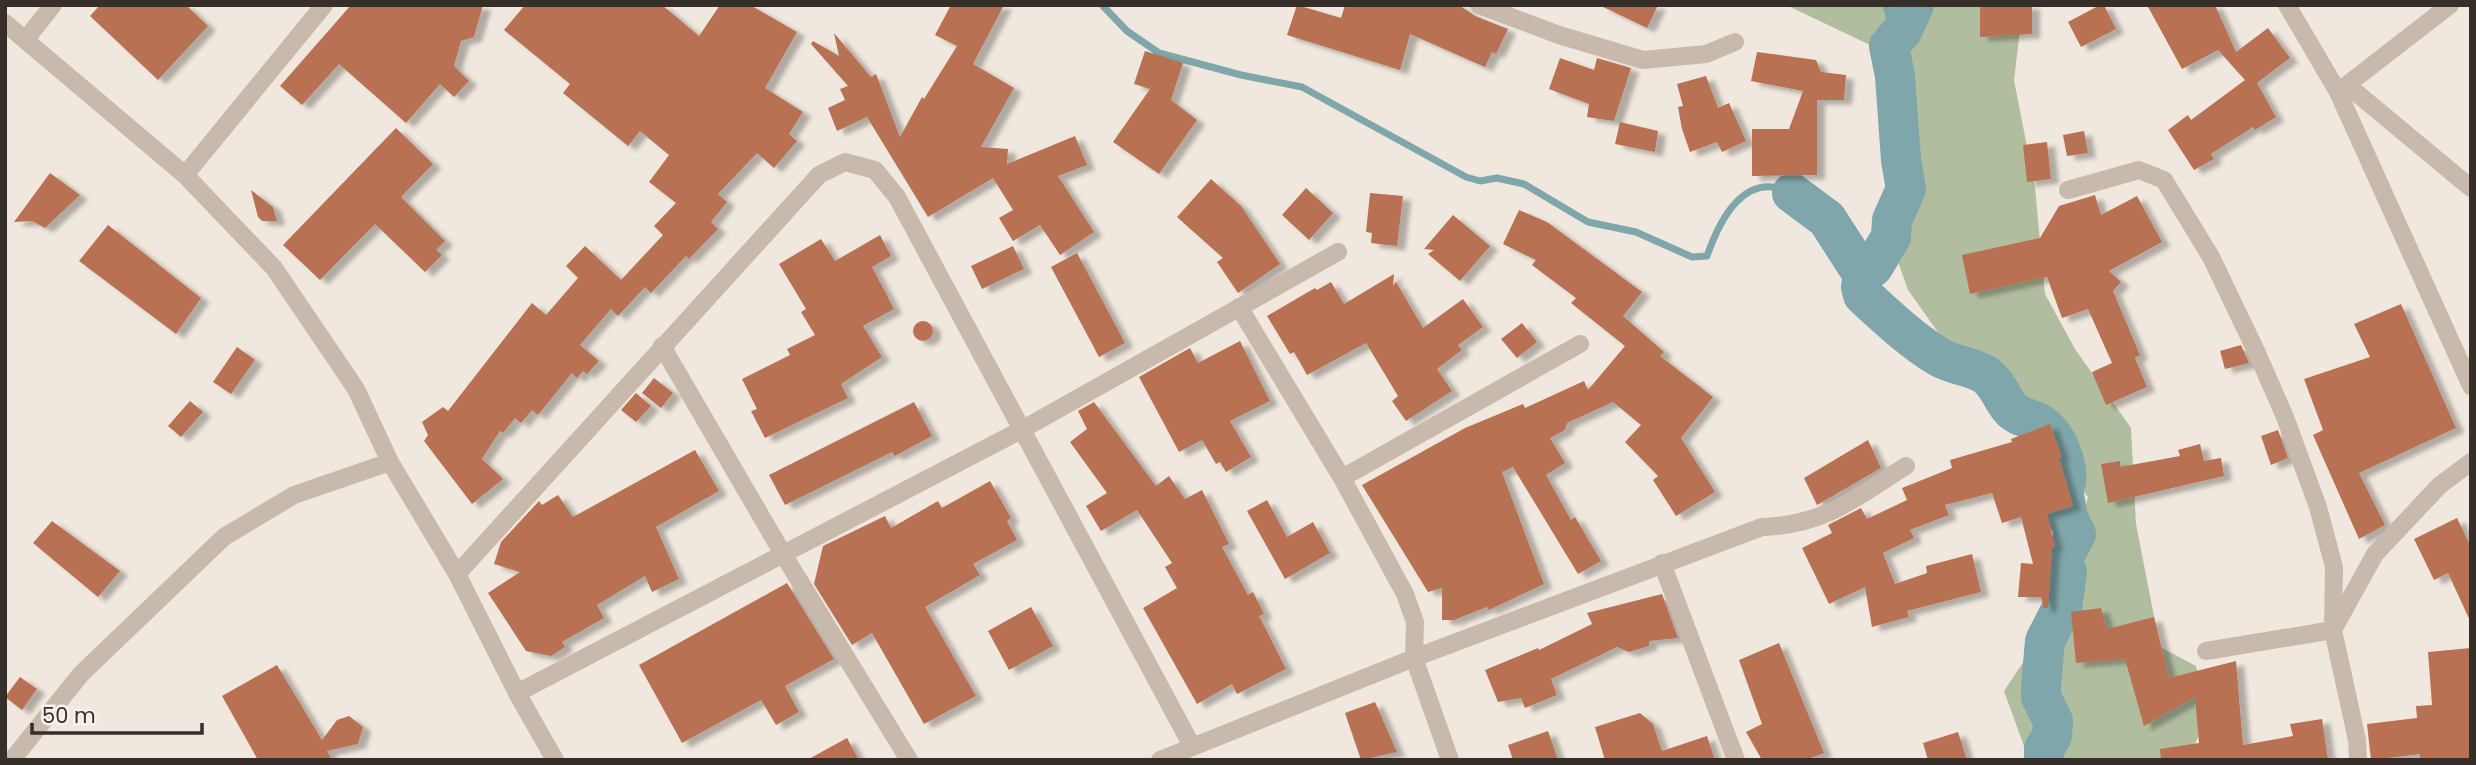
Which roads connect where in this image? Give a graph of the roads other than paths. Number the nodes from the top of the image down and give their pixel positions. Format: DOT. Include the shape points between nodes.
graph roads {
  1 [pos="53,5"];
  2 [pos="324,5"];
  3 [pos="1479,5"];
  4 [pos="2287,5"];
  5 [pos="2450,5"];
  6 [pos="5,23"];
  7 [pos="26,39"];
  8 [pos="1735,41"];
  9 [pos="2343,88"];
  10 [pos="185,175"];
  11 [pos="2471,188"];
  12 [pos="2068,190"];
  13 [pos="1338,252"];
  14 [pos="1239,307"];
  15 [pos="1580,344"];
  16 [pos="662,346"];
  17 [pos="2471,386"];
  18 [pos="1023,429"];
  19 [pos="390,462"];
  20 [pos="2471,462"];
  21 [pos="1906,466"];
  22 [pos="1342,478"];
  23 [pos="783,554"];
  24 [pos="1662,563"];
  25 [pos="457,574"];
  26 [pos="2333,630"];
  27 [pos="2206,651"];
  28 [pos="1414,658"];
  29 [pos="517,693"];
  30 [pos="1192,746"];
  31 [pos="12,760"];
  32 [pos="555,760"];
  33 [pos="909,760"];
  34 [pos="1160,760"];
  35 [pos="1450,760"];
  36 [pos="1736,760"];
  37 [pos="2358,760"];
  1 -- 7 [label="street"];
  2 -- 10 [label="street"];
  3 -- 8 [label="street" via="1643,60 1706,54"];
  4 -- 9 [label="street"];
  5 -- 9 [label="street"];
  6 -- 7 [label="street"];
  7 -- 10 [label="street"];
  9 -- 11 [label="street"];
  9 -- 17 [label="street"];
  10 -- 19 [label="street" via="274,268 356,388"];
  12 -- 26 [label="street" via="2139,170 2152,173 2164,180 2211,257 2285,417 2318,506 2334,567"];
  13 -- 14 [label="street"];
  14 -- 18 [label="street"];
  14 -- 22 [label="street"];
  15 -- 22 [label="street"];
  16 -- 18 [label="street" via="819,176 845,162 875,170 897,197"];
  16 -- 23 [label="street"];
  16 -- 25 [label="street"];
  18 -- 23 [label="street"];
  18 -- 30 [label="street"];
  19 -- 25 [label="street"];
  19 -- 31 [label="street" via="294,495 224,537 81,674"];
  20 -- 26 [label="street" via="2440,485 2375,554"];
  21 -- 24 [label="street" via="1826,516 1793,526 1762,527"];
  22 -- 28 [label="street" via="1408,603 1415,622"];
  23 -- 29 [label="street"];
  23 -- 33 [label="street"];
  24 -- 28 [label="street"];
  24 -- 36 [label="street"];
  25 -- 29 [label="street"];
  26 -- 27 [label="street"];
  26 -- 37 [label="street"];
  28 -- 30 [label="street"];
  28 -- 35 [label="street"];
  29 -- 32 [label="street"];
  30 -- 34 [label="street"];
}
